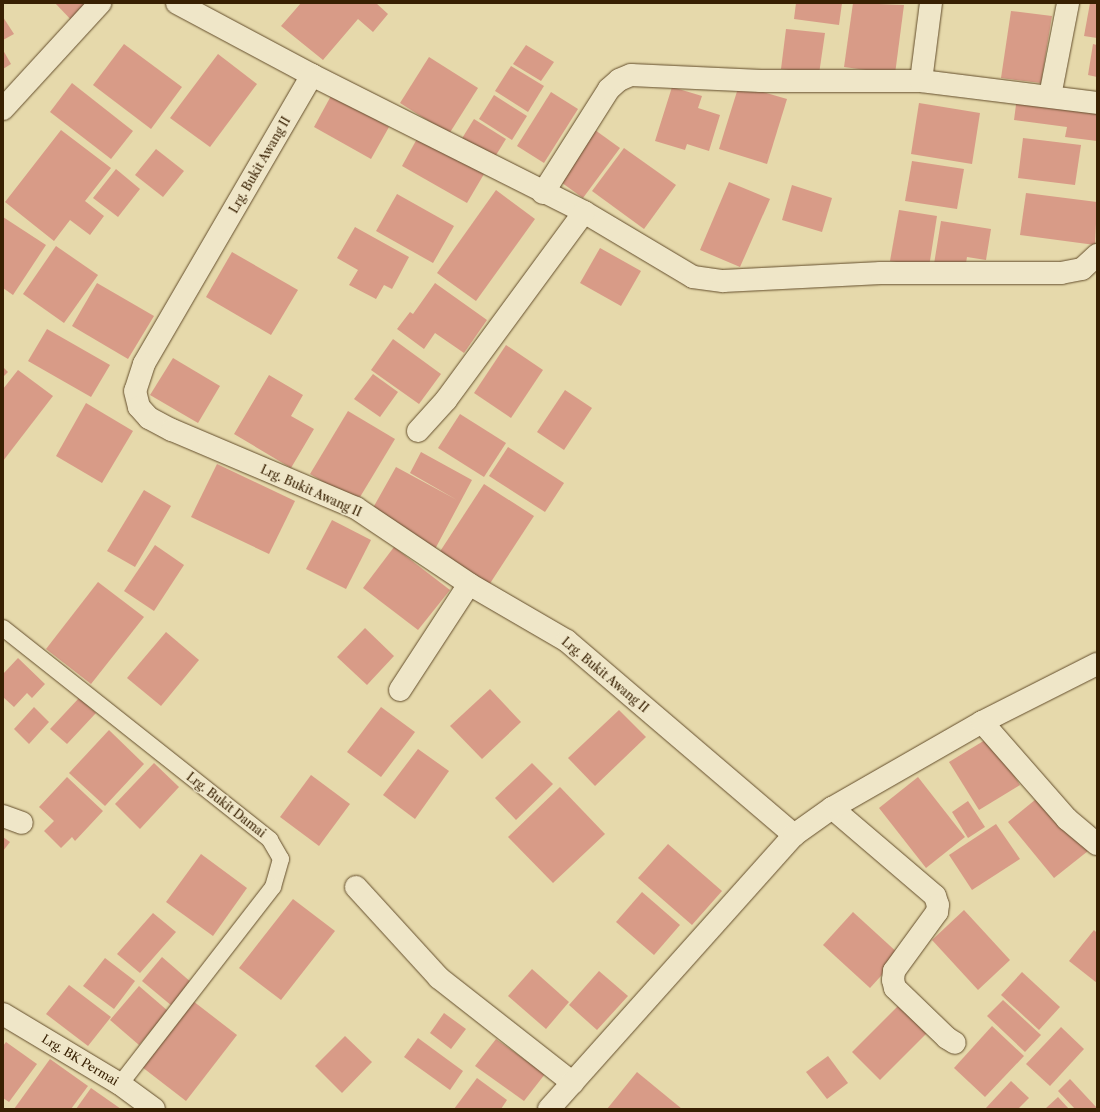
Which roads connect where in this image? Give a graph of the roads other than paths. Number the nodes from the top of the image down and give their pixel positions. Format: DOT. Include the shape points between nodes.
graph roads {
  1 [pos="100,3"];
  2 [pos="177,3"];
  3 [pos="931,3"];
  4 [pos="1068,3"];
  5 [pos="312,75"];
  6 [pos="921,81"];
  7 [pos="1050,96"];
  8 [pos="1097,103"];
  9 [pos="3,109"];
  10 [pos="542,193"];
  11 [pos="584,212"];
  12 [pos="1097,255"];
  13 [pos="418,431"];
  14 [pos="469,584"];
  15 [pos="3,628"];
  16 [pos="1097,664"];
  17 [pos="400,690"];
  18 [pos="982,722"];
  19 [pos="832,808"];
  20 [pos="794,835"];
  21 [pos="1097,844"];
  22 [pos="356,887"];
  23 [pos="3,1014"];
  24 [pos="956,1043"];
  25 [pos="574,1083"];
  26 [pos="120,1084"];
  27 [pos="149,1108"];
  28 [pos="549,1109"];
  1 -- 9 [label="street"];
  2 -- 5 [label="street"];
  3 -- 6 [label="street"];
  4 -- 7 [label="street"];
  5 -- 10 [label="street"];
  5 -- 14 [label="street, Lrg. Bukit Awang II" via="144,364 135,391 139,407 149,418 172,430 356,508"];
  6 -- 7 [label="street"];
  6 -- 10 [label="street" via="761,81 631,75 619,80 609,89"];
  7 -- 8 [label="street"];
  10 -- 11 [label="street"];
  11 -- 12 [label="street" via="693,277 723,281 881,273 1061,273 1082,269"];
  11 -- 13 [label="street" via="446,400"];
  14 -- 17 [label="street"];
  14 -- 20 [label="street, Lrg. Bukit Awang II" via="567,641"];
  15 -- 26 [label="lane, Lrg. Bukit Damai" via="270,840 281,860 273,887"];
  16 -- 18 [label="street"];
  18 -- 19 [label="street"];
  18 -- 21 [label="street" via="1067,819"];
  19 -- 20 [label="street"];
  19 -- 24 [label="street" via="935,896 937,912 894,971 893,980 895,988 947,1038"];
  20 -- 25 [label="street"];
  22 -- 25 [label="street" via="439,978"];
  23 -- 26 [label="street, Lrg. BK Permai"];
  25 -- 28 [label="street"];
  26 -- 27 [label="street, Lrg. BK Permai"];
}
